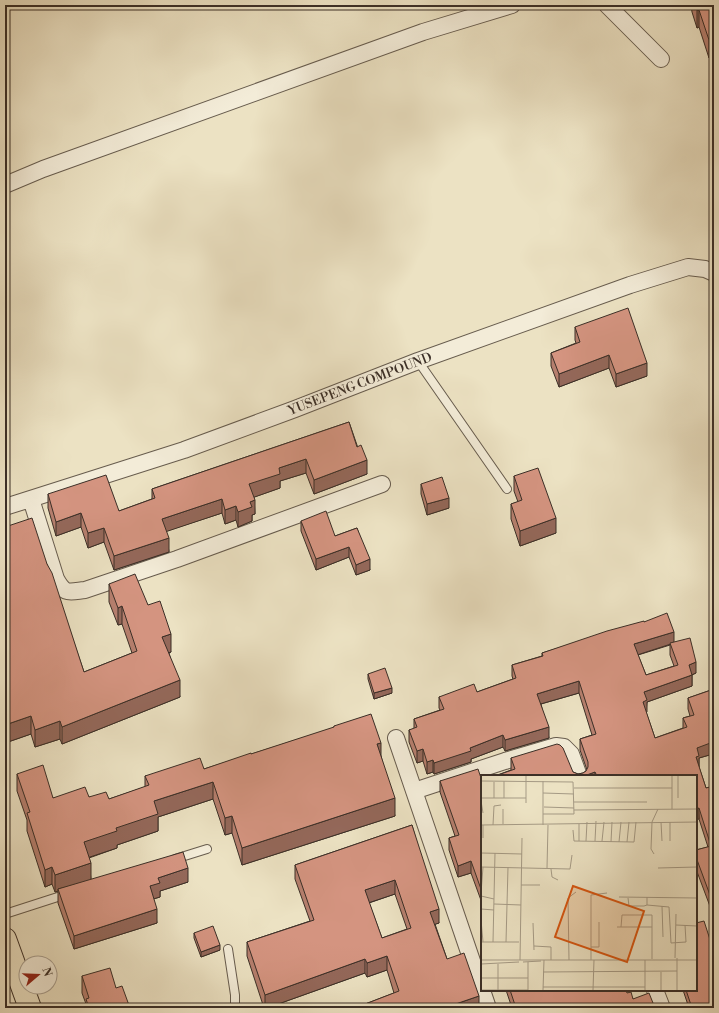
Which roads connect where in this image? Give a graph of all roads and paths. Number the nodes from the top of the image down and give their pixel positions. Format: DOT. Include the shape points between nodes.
graph roads {
  1 [pos="512,5"];
  2 [pos="607,5"];
  3 [pos="661,59"];
  4 [pos="5,184"];
  5 [pos="714,273"];
  6 [pos="418,361"];
  7 [pos="382,484"];
  8 [pos="506,489"];
  9 [pos="31,499"];
  10 [pos="5,507"];
  11 [pos="396,738"];
  12 [pos="579,775"];
  13 [pos="414,791"];
  14 [pos="207,849"];
  15 [pos="169,861"];
  16 [pos="72,893"];
  17 [pos="5,914"];
  18 [pos="5,939"];
  19 [pos="228,949"];
  20 [pos="481,987"];
  21 [pos="482,991"];
  22 [pos="656,991"];
  23 [pos="30,1008"];
  24 [pos="235,1008"];
  25 [pos="488,1008"];
  26 [pos="662,1008"];
  1 -- 4 [label="street" via="423,32"];
  2 -- 3 [label="street"];
  5 -- 6 [label="street, YUSEPENG COMPOUND" via="688,267 630,285"];
  6 -- 8 [label="lane"];
  6 -- 9 [label="street, YUSEPENG COMPOUND" via="184,450"];
  7 -- 9 [label="street" via="177,559 85,590 69,592 61,588 56,579"];
  9 -- 10 [label="street, YUSEPENG COMPOUND"];
  11 -- 13 [label="street"];
  12 -- 13 [label="street" via="571,754 564,747 556,746"];
  13 -- 20 [label="street"];
  14 -- 15 [label="lane"];
  16 -- 17 [label="lane"];
  18 -- 23 [label="main road"];
  19 -- 24 [label="lane"];
  21 -- 25 [label="street"];
  22 -- 26 [label="street"];
}
